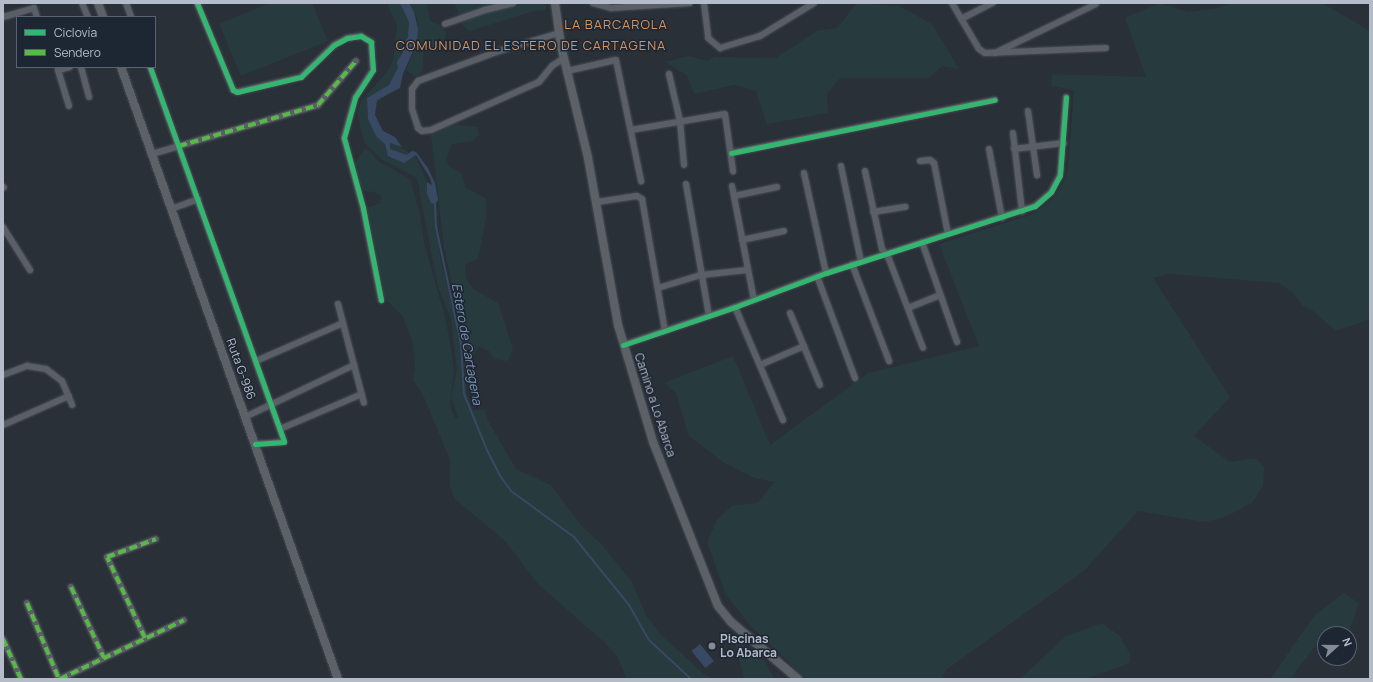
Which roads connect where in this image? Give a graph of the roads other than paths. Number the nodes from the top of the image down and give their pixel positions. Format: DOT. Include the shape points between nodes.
graph roads {
  1 [pos="82,3"];
  2 [pos="98,3"];
  3 [pos="126,3"];
  4 [pos="197,3"];
  5 [pos="513,3"];
  6 [pos="555,3"];
  7 [pos="593,3"];
  8 [pos="690,3"];
  9 [pos="704,3"];
  10 [pos="814,3"];
  11 [pos="952,3"];
  12 [pos="993,3"];
  13 [pos="1096,4"];
  14 [pos="37,16"];
  15 [pos="88,16"];
  16 [pos="103,16"];
  17 [pos="131,16"];
  18 [pos="3,17"];
  19 [pos="961,19"];
  20 [pos="445,24"];
  21 [pos="559,33"];
  22 [pos="1106,48"];
  23 [pos="992,54"];
  24 [pos="564,58"];
  25 [pos="356,61"];
  26 [pos="66,68"];
  27 [pos="81,68"];
  28 [pos="121,68"];
  29 [pos="150,68"];
  30 [pos="567,71"];
  31 [pos="668,74"];
  32 [pos="90,97"];
  33 [pos="1066,97"];
  34 [pos="995,100"];
  35 [pos="69,106"];
  36 [pos="1028,111"];
  37 [pos="680,121"];
  38 [pos="631,130"];
  39 [pos="1013,133"];
  40 [pos="1064,144"];
  41 [pos="179,146"];
  42 [pos="1033,147"];
  43 [pos="988,149"];
  44 [pos="1014,149"];
  45 [pos="731,153"];
  46 [pos="152,154"];
  47 [pos="920,161"];
  48 [pos="684,165"];
  49 [pos="841,166"];
  50 [pos="734,171"];
  51 [pos="865,171"];
  52 [pos="804,173"];
  53 [pos="1037,175"];
  54 [pos="641,181"];
  55 [pos="686,184"];
  56 [pos="732,186"];
  57 [pos="777,186"];
  58 [pos="734,196"];
  59 [pos="198,199"];
  60 [pos="597,202"];
  61 [pos="906,207"];
  62 [pos="171,209"];
  63 [pos="1022,211"];
  64 [pos="873,212"];
  65 [pos="1002,218"];
  66 [pos="3,227"];
  67 [pos="784,231"];
  68 [pos="948,234"];
  69 [pos="742,240"];
  70 [pos="922,242"];
  71 [pos="885,254"];
  72 [pos="861,262"];
  73 [pos="852,264"];
  74 [pos="30,270"];
  75 [pos="747,270"];
  76 [pos="826,273"];
  77 [pos="701,275"];
  78 [pos="817,276"];
  79 [pos="658,288"];
  80 [pos="941,295"];
  81 [pos="381,300"];
  82 [pos="754,300"];
  83 [pos="338,304"];
  84 [pos="736,307"];
  85 [pos="908,308"];
  86 [pos="790,314"];
  87 [pos="709,316"];
  88 [pos="343,323"];
  89 [pos="665,331"];
  90 [pos="957,342"];
  91 [pos="623,345"];
  92 [pos="804,346"];
  93 [pos="923,348"];
  94 [pos="256,361"];
  95 [pos="889,361"];
  96 [pos="354,365"];
  97 [pos="760,365"];
  98 [pos="3,375"];
  99 [pos="855,378"];
  100 [pos="820,386"];
  101 [pos="362,394"];
  102 [pos="69,396"];
  103 [pos="364,402"];
  104 [pos="271,404"];
  105 [pos="72,405"];
  106 [pos="245,417"];
  107 [pos="783,420"];
  108 [pos="3,425"];
  109 [pos="280,429"];
  110 [pos="255,444"];
  111 [pos="156,539"];
  112 [pos="71,587"];
  113 [pos="27,603"];
  114 [pos="184,620"];
  115 [pos="145,638"];
  116 [pos="3,639"];
  117 [pos="104,658"];
  118 [pos="21,679"];
  119 [pos="59,679"];
  120 [pos="338,679"];
  121 [pos="798,679"];
  1 -- 15 [label="street"];
  2 -- 16 [label="main road"];
  3 -- 17 [label="street"];
  4 -- 81 [label="street" via="233,90 239,93 301,77 334,45 347,38 361,36 371,42 373,70 355,98 344,138 362,204"];
  5 -- 20 [label="street"];
  6 -- 21 [label="main road, Camino a Lo Abarca"];
  7 -- 8 [label="street" via="611,8"];
  9 -- 10 [label="street" via="708,38 720,48 760,36"];
  11 -- 19 [label="street"];
  12 -- 19 [label="street"];
  13 -- 23 [label="street"];
  14 -- 18 [label="street" via="34,8"];
  19 -- 23 [label="street" via="979,49"];
  21 -- 24 [label="main road, Camino a Lo Abarca"];
  21 -- 24 [label="street" via="499,51 418,81 412,89 412,109 418,128 430,130 539,82 552,66"];
  22 -- 23 [label="street"];
  24 -- 30 [label="main road, Camino a Lo Abarca"];
  25 -- 41 [label="street" via="318,105"];
  26 -- 35 [label="street" via="58,70"];
  27 -- 32 [label="street"];
  28 -- 46 [label="main road, Ruta G-986"];
  29 -- 41 [label="street"];
  30 -- 38 [label="street" via="616,60"];
  30 -- 60 [label="main road, Camino a Lo Abarca"];
  31 -- 37 [label="street"];
  33 -- 40 [label="street"];
  34 -- 45 [label="street"];
  36 -- 42 [label="street"];
  37 -- 38 [label="street"];
  37 -- 45 [label="street" via="725,114"];
  37 -- 48 [label="street"];
  38 -- 54 [label="street"];
  39 -- 44 [label="street"];
  40 -- 42 [label="street"];
  40 -- 63 [label="street" via="1062,169 1054,186 1040,202"];
  41 -- 46 [label="street"];
  41 -- 59 [label="street"];
  42 -- 44 [label="street"];
  42 -- 53 [label="street"];
  43 -- 65 [label="street"];
  44 -- 63 [label="street"];
  45 -- 50 [label="street"];
  46 -- 62 [label="main road, Ruta G-986"];
  47 -- 68 [label="street" via="930,160 934,163"];
  49 -- 72 [label="street"];
  51 -- 64 [label="street"];
  52 -- 76 [label="street"];
  55 -- 77 [label="street"];
  56 -- 58 [label="street"];
  57 -- 58 [label="street"];
  58 -- 69 [label="street"];
  59 -- 62 [label="street"];
  59 -- 94 [label="street"];
  60 -- 79 [label="street" via="637,196 642,199"];
  60 -- 91 [label="main road, Camino a Lo Abarca"];
  61 -- 64 [label="street"];
  62 -- 106 [label="main road, Ruta G-986"];
  63 -- 65 [label="street"];
  64 -- 71 [label="street"];
  65 -- 68 [label="street"];
  66 -- 74 [label="street"];
  67 -- 69 [label="street"];
  68 -- 70 [label="street"];
  69 -- 75 [label="street"];
  70 -- 71 [label="street"];
  70 -- 80 [label="street"];
  71 -- 72 [label="street"];
  71 -- 85 [label="street"];
  72 -- 73 [label="street"];
  73 -- 76 [label="street"];
  73 -- 95 [label="street"];
  75 -- 77 [label="street"];
  75 -- 82 [label="street"];
  76 -- 78 [label="street"];
  77 -- 79 [label="street"];
  77 -- 87 [label="street"];
  78 -- 82 [label="street"];
  78 -- 99 [label="street"];
  79 -- 89 [label="street"];
  80 -- 85 [label="street"];
  80 -- 90 [label="street"];
  82 -- 84 [label="street"];
  83 -- 88 [label="street"];
  84 -- 87 [label="street"];
  84 -- 97 [label="street"];
  85 -- 93 [label="street"];
  86 -- 92 [label="street"];
  87 -- 89 [label="street"];
  88 -- 94 [label="street"];
  88 -- 96 [label="street"];
  89 -- 91 [label="street"];
  91 -- 121 [label="main road, Camino a Lo Abarca" via="653,442 714,600 731,622"];
  92 -- 97 [label="street"];
  92 -- 100 [label="street"];
  94 -- 104 [label="street"];
  96 -- 101 [label="street"];
  96 -- 104 [label="street"];
  97 -- 107 [label="street"];
  98 -- 102 [label="street" via="22,367 42,368 58,378"];
  101 -- 103 [label="street"];
  101 -- 109 [label="street"];
  102 -- 105 [label="street"];
  102 -- 108 [label="street"];
  104 -- 106 [label="street"];
  104 -- 109 [label="street"];
  106 -- 110 [label="main road, Ruta G-986"];
  109 -- 110 [label="street" via="284,442"];
  110 -- 120 [label="main road, Ruta G-986"];
  111 -- 115 [label="street" via="107,557"];
  112 -- 117 [label="street"];
  113 -- 119 [label="street"];
  114 -- 115 [label="street"];
  115 -- 117 [label="street"];
  116 -- 118 [label="street"];
  117 -- 119 [label="street"];
}
